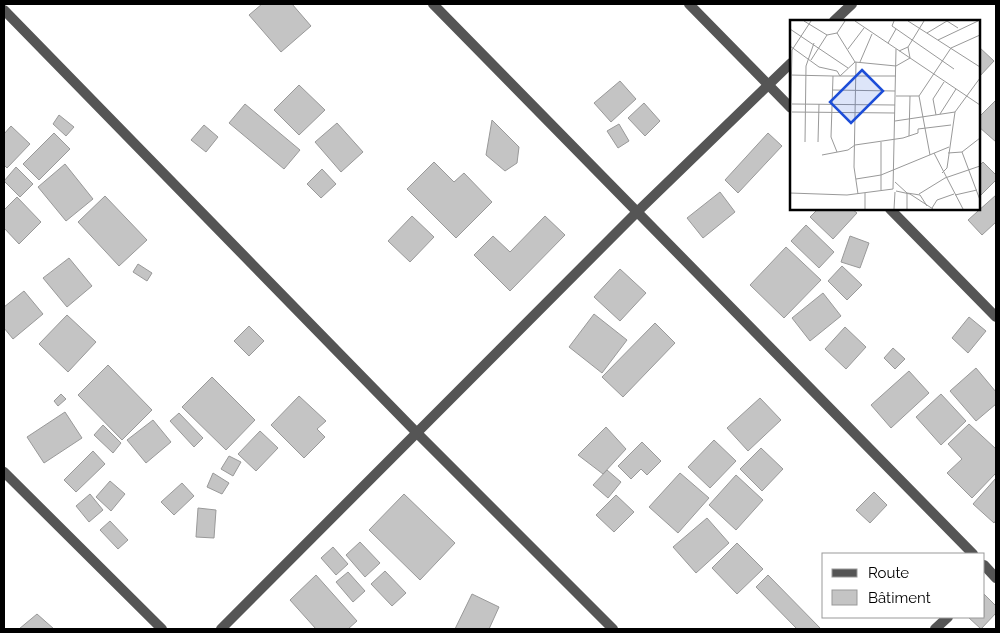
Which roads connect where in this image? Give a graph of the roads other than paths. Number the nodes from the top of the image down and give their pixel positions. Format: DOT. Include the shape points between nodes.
graph roads {
  1 [pos="433,4"];
  2 [pos="690,4"];
  3 [pos="852,4"];
  4 [pos="4,10"];
  5 [pos="835,20"];
  6 [pos="790,64"];
  7 [pos="769,84"];
  8 [pos="790,107"];
  9 [pos="891,210"];
  10 [pos="637,212"];
  11 [pos="996,317"];
  12 [pos="417,433"];
  13 [pos="4,472"];
  14 [pos="972,553"];
  15 [pos="947,618"];
  16 [pos="162,629"];
  17 [pos="221,629"];
  18 [pos="613,629"];
  19 [pos="935,629"];
  1 -- 10 [label="street"];
  2 -- 7 [label="street"];
  3 -- 5 [label="street"];
  4 -- 12 [label="street"];
  6 -- 7 [label="street"];
  7 -- 8 [label="street"];
  7 -- 10 [label="street"];
  9 -- 11 [label="street"];
  10 -- 12 [label="street"];
  10 -- 14 [label="street"];
  12 -- 17 [label="street"];
  12 -- 18 [label="street"];
  13 -- 16 [label="street"];
  15 -- 19 [label="street"];
}
